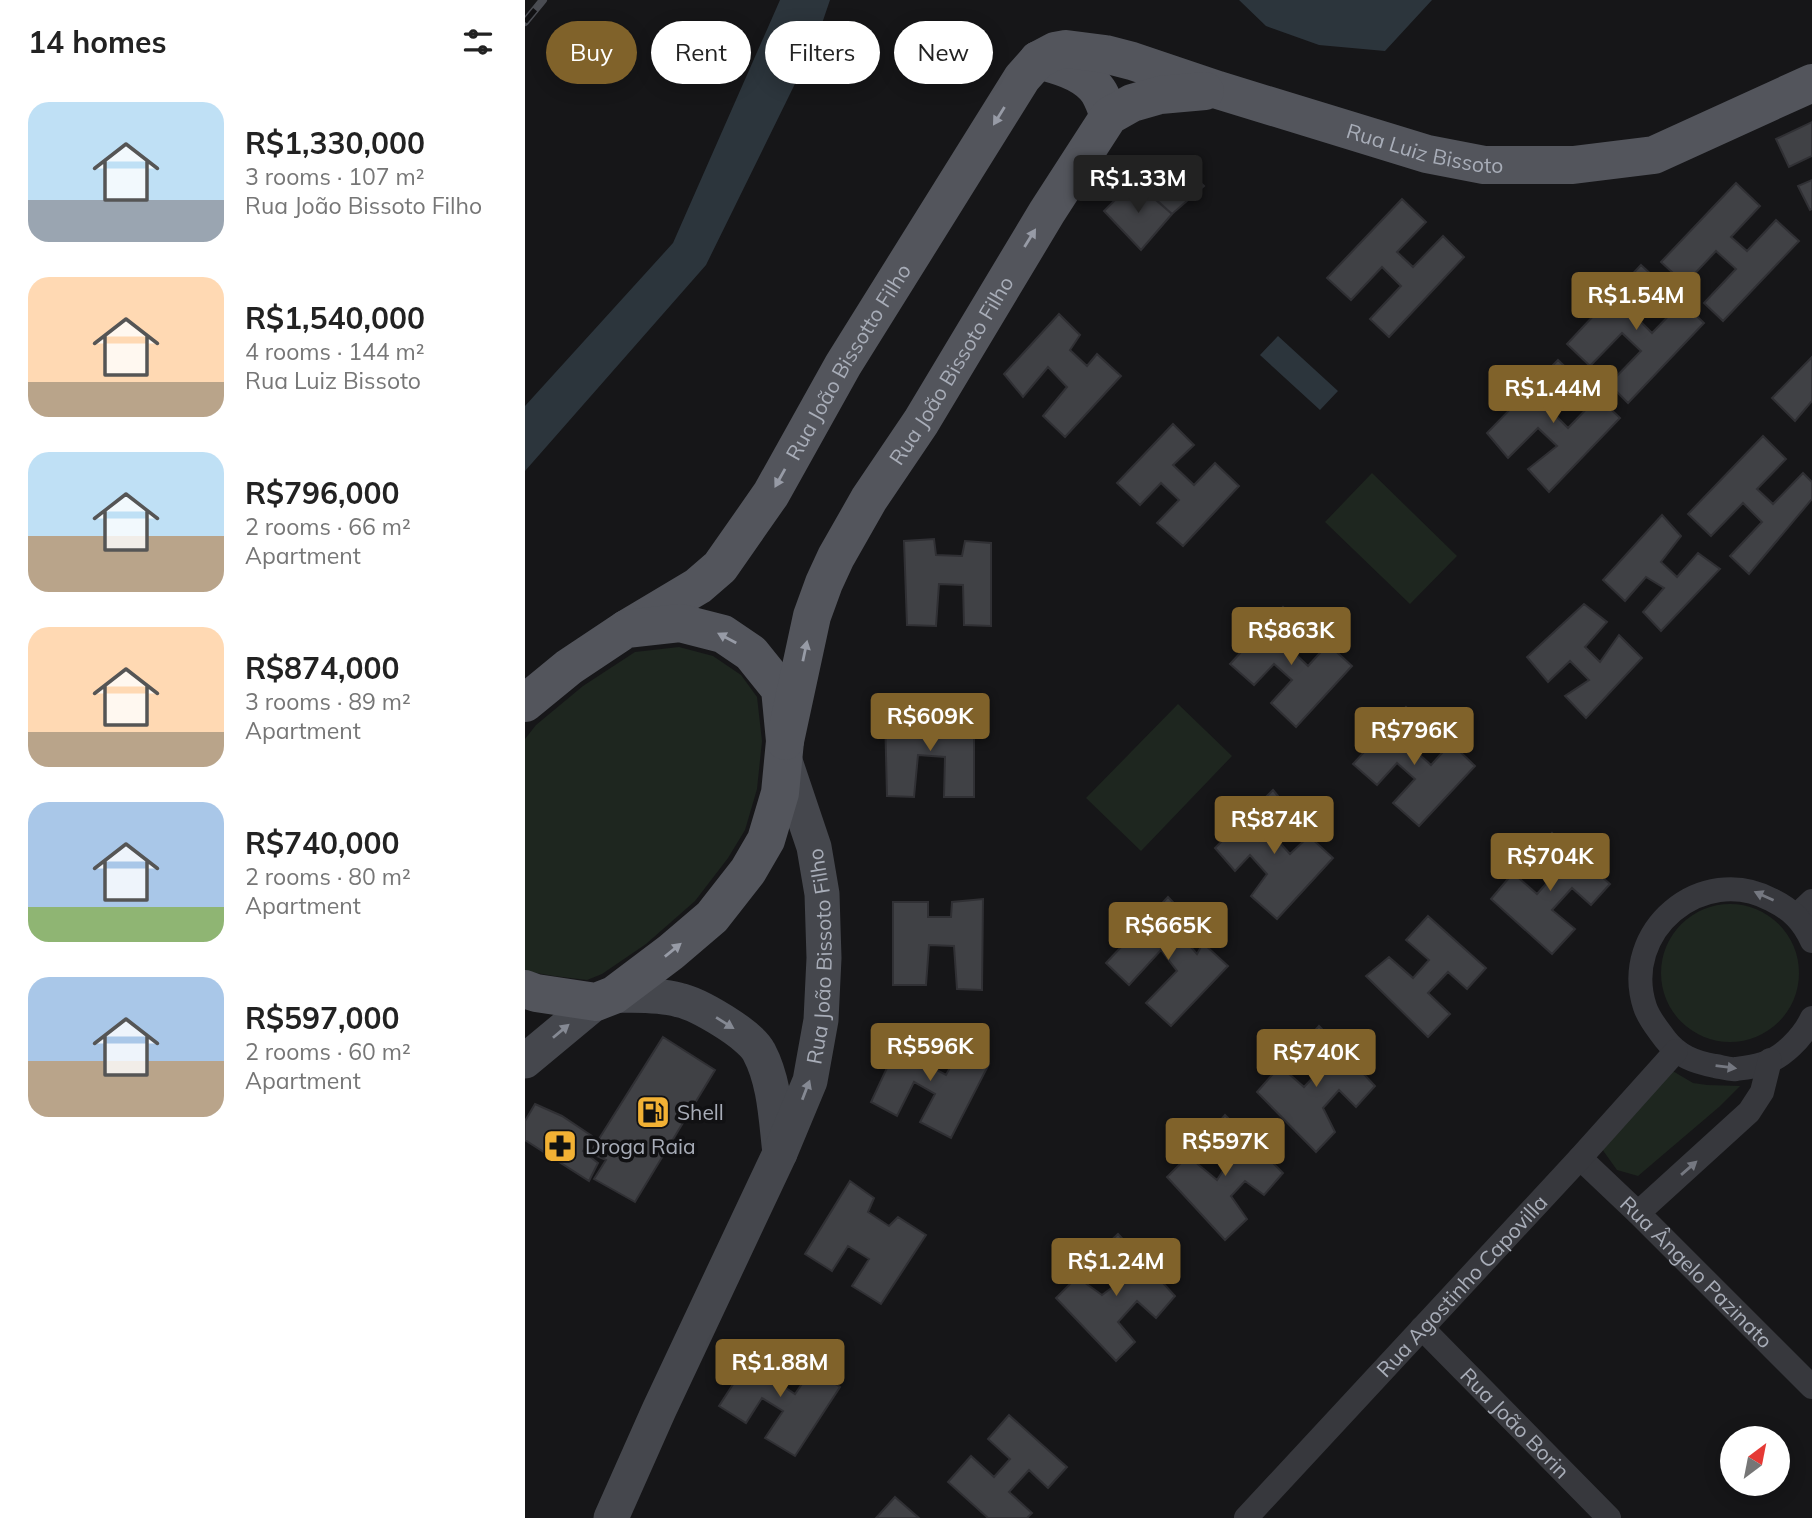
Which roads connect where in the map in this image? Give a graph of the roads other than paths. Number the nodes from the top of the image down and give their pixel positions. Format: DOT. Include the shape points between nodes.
graph roads {
  1 [pos="1038,60"];
  2 [pos="1812,83"];
  3 [pos="1218,90"];
  4 [pos="1109,116"];
  5 [pos="626,629"];
  6 [pos="569,667"];
  7 [pos="525,668"];
  8 [pos="525,703"];
  9 [pos="785,750"];
  10 [pos="1804,908"];
  11 [pos="1812,941"];
  12 [pos="525,989"];
  13 [pos="605,998"];
  14 [pos="1812,1018"];
  15 [pos="1805,1046"];
  16 [pos="1676,1051"];
  17 [pos="1770,1060"];
  18 [pos="525,1061"];
  19 [pos="780,1153"];
  20 [pos="1580,1158"];
  21 [pos="1638,1213"];
  22 [pos="1422,1328"];
  23 [pos="1812,1387"];
  24 [pos="1262,1513"];
  25 [pos="611,1518"];
  26 [pos="1609,1518"];
  1 -- 3 [label="main road, Rua Luiz Bissoto" via="1066,49 1105,54"];
  1 -- 4 [label="main road" via="1095,86"];
  1 -- 5 [label="main road, Rua João Bissotto Filho, one-way" via="843,365 771,495 720,567 698,586"];
  2 -- 3 [label="main road, Rua Luiz Bissoto" via="1654,155 1560,165 1484,165 1427,154"];
  3 -- 4 [label="main road" via="1160,95"];
  9 -- 4 [label="main road, Rua João Bissoto Filho, one-way" via="812,616 836,557"];
  5 -- 6 [label="main road, Rua João Bissoto Filho"];
  9 -- 5 [label="main road, Rua João Bissoto Filho, one-way" via="780,688 751,653 723,634 680,624"];
  6 -- 7 [label="main road"];
  6 -- 8 [label="main road, Rua João Bissoto Filho"];
  13 -- 9 [label="main road, Rua João Bissoto Filho, one-way" via="712,917 748,871 766,840 780,793"];
  19 -- 9 [label="main road, Rua João Bissoto Filho, one-way" via="810,1081 821,1020 824,958 822,894 814,847"];
  10 -- 11 [label="street" via="1805,927"];
  10 -- 16 [label="street, one-way" via="1787,908 1760,893 1741,889 1710,890 1692,897 1659,923 1644,950 1640,973 1644,1004 1650,1020"];
  12 -- 13 [label="main road"];
  18 -- 13 [label="main road, one-way"];
  13 -- 19 [label="main road, one-way" via="680,1000 737,1030 758,1049 769,1076"];
  14 -- 15 [label="street"];
  15 -- 17 [label="street"];
  16 -- 17 [label="street, one-way" via="1694,1062 1732,1070"];
  16 -- 20 [label="street, Rua Agostinho Capovilla"];
  21 -- 17 [label="street, one-way" via="1749,1112 1762,1092"];
  19 -- 25 [label="main road, Rua João Bissoto Filho"];
  20 -- 21 [label="street, Rua Ângelo Pazinato"];
  20 -- 22 [label="street, Rua Agostinho Capovilla"];
  21 -- 23 [label="street, Rua Ângelo Pazinato"];
  22 -- 24 [label="street, Rua Agostinho Capovilla"];
  22 -- 26 [label="street, Rua João Borin"];
}
